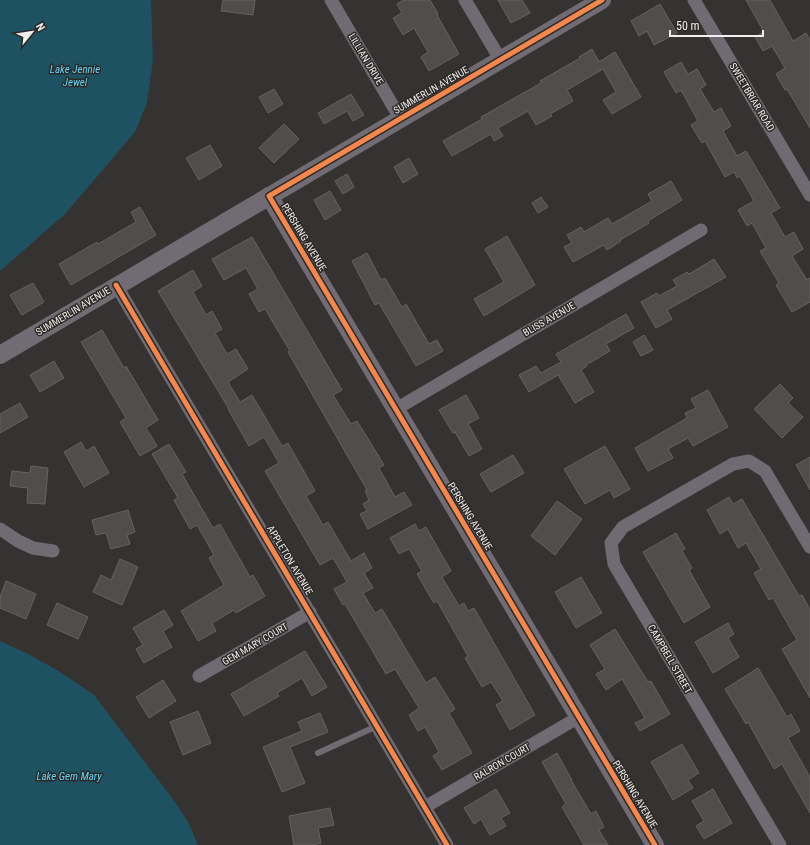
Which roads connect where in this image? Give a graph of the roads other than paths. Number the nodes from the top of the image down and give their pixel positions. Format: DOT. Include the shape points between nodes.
graph roads {
  1 [pos="331,0"];
  2 [pos="465,0"];
  3 [pos="602,0"];
  4 [pos="694,0"];
  5 [pos="500,60"];
  6 [pos="400,118"];
  7 [pos="810,195"];
  8 [pos="269,196"];
  9 [pos="701,230"];
  10 [pos="116,285"];
  11 [pos="0,354"];
  12 [pos="396,409"];
  13 [pos="0,529"];
  14 [pos="810,547"];
  15 [pos="53,551"];
  16 [pos="310,612"];
  17 [pos="199,676"];
  18 [pos="579,717"];
  19 [pos="377,726"];
  20 [pos="318,752"];
  21 [pos="425,807"];
  22 [pos="447,845"];
  23 [pos="655,845"];
  24 [pos="780,845"];
  1 -- 6 [label="street, LILLIAN DRIVE"];
  2 -- 5 [label="street"];
  3 -- 5 [label="street, SUMMERLIN AVENUE"];
  4 -- 7 [label="street, SWEETBRIAR ROAD"];
  5 -- 6 [label="street, SUMMERLIN AVENUE"];
  6 -- 8 [label="street, SUMMERLIN AVENUE"];
  8 -- 10 [label="street, SUMMERLIN AVENUE"];
  8 -- 12 [label="street, PERSHING AVENUE"];
  9 -- 12 [label="street, BLISS AVENUE"];
  10 -- 11 [label="street, SUMMERLIN AVENUE"];
  10 -- 16 [label="street, APPLETON AVENUE"];
  12 -- 18 [label="street, PERSHING AVENUE"];
  13 -- 15 [label="street" via="32,548"];
  14 -- 24 [label="street, CAMPBELL STREET" via="765,471 749,461 733,464 623,527 611,543 614,564"];
  16 -- 17 [label="street, GEM MARY COURT"];
  16 -- 19 [label="street, APPLETON AVENUE"];
  18 -- 21 [label="street, RALRON COURT"];
  18 -- 23 [label="street, PERSHING AVENUE"];
  19 -- 20 [label="lane"];
  19 -- 21 [label="street, APPLETON AVENUE"];
  21 -- 22 [label="street, APPLETON AVENUE"];
}
